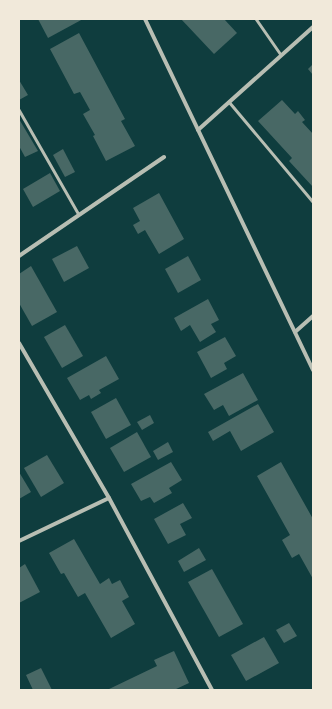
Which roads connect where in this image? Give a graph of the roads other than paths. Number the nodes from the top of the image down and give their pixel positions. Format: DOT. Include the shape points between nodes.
graph roads {
  1 [pos="145,19"];
  2 [pos="256,19"];
  3 [pos="313,27"];
  4 [pos="281,55"];
  5 [pos="229,102"];
  6 [pos="19,110"];
  7 [pos="198,130"];
  8 [pos="164,157"];
  9 [pos="313,202"];
  10 [pos="79,215"];
  11 [pos="19,256"];
  12 [pos="313,316"];
  13 [pos="295,332"];
  14 [pos="19,343"];
  15 [pos="313,370"];
  16 [pos="108,498"];
  17 [pos="19,541"];
  18 [pos="212,690"];
  1 -- 7 [label="street"];
  2 -- 4 [label="lane"];
  3 -- 4 [label="street"];
  4 -- 5 [label="street"];
  5 -- 7 [label="street"];
  5 -- 9 [label="lane"];
  6 -- 10 [label="lane"];
  7 -- 13 [label="street"];
  8 -- 10 [label="street"];
  10 -- 11 [label="street"];
  12 -- 13 [label="street"];
  13 -- 15 [label="street"];
  14 -- 16 [label="street"];
  16 -- 17 [label="street"];
  16 -- 18 [label="street"];
}
